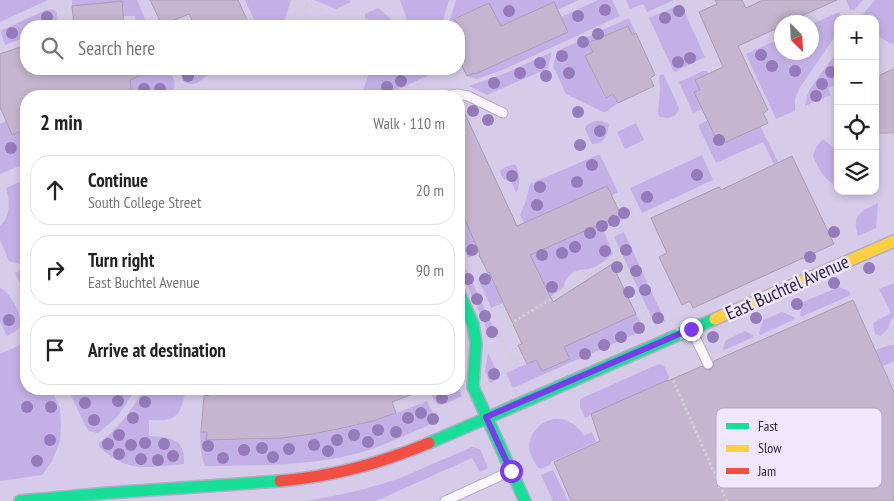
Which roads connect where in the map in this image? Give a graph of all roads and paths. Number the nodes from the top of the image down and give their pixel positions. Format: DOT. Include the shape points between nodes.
graph roads {
  1 [pos="295,0"];
  2 [pos="306,0"];
  3 [pos="305,6"];
  4 [pos="298,8"];
  5 [pos="324,11"];
  6 [pos="294,20"];
  7 [pos="310,20"];
  8 [pos="465,96"];
  9 [pos="503,113"];
  10 [pos="890,133"];
  11 [pos="887,145"];
  12 [pos="629,204"];
  13 [pos="894,240"];
  14 [pos="614,244"];
  15 [pos="888,261"];
  16 [pos="894,272"];
  17 [pos="465,306"];
  18 [pos="668,310"];
  19 [pos="489,312"];
  20 [pos="510,324"];
  21 [pos="894,328"];
  22 [pos="691,329"];
  23 [pos="653,332"];
  24 [pos="500,335"];
  25 [pos="894,340"];
  26 [pos="520,344"];
  27 [pos="524,356"];
  28 [pos="513,361"];
  29 [pos="665,361"];
  30 [pos="708,364"];
  31 [pos="501,367"];
  32 [pos="696,369"];
  33 [pos="486,417"];
  34 [pos="511,471"];
  35 [pos="716,476"];
  36 [pos="721,488"];
  37 [pos="100,498"];
  38 [pos="20,501"];
  39 [pos="445,501"];
  40 [pos="525,501"];
  41 [pos="727,501"];
  1 -- 4 [label="path"];
  2 -- 3 [label="path"];
  3 -- 4 [label="path"];
  3 -- 5 [label="path"];
  3 -- 7 [label="path"];
  4 -- 6 [label="path"];
  8 -- 9 [label="lane"];
  10 -- 11 [label="path"];
  12 -- 14 [label="path" via="636,219 608,231"];
  13 -- 22 [label="main road, East Buchtel Avenue"];
  15 -- 16 [label="path"];
  17 -- 33 [label="main road" via="473,324 476,343 473,387"];
  18 -- 32 [label="path, bridge"];
  19 -- 20 [label="path" via="502,306"];
  20 -- 23 [label="path" via="620,256"];
  20 -- 26 [label="path"];
  21 -- 25 [label="path" via="873,344"];
  22 -- 30 [label="lane"];
  22 -- 33 [label="main road, East Buchtel Avenue"];
  24 -- 28 [label="path"];
  27 -- 28 [label="path"];
  28 -- 31 [label="path"];
  29 -- 35 [label="path"];
  33 -- 34 [label="main road"];
  33 -- 37 [label="main road, East Buchtel Avenue" via="429,444 344,472 293,480"];
  34 -- 39 [label="lane"];
  34 -- 40 [label="main road"];
  36 -- 41 [label="path"];
  37 -- 38 [label="main road, East Buchtel Avenue"];
}
